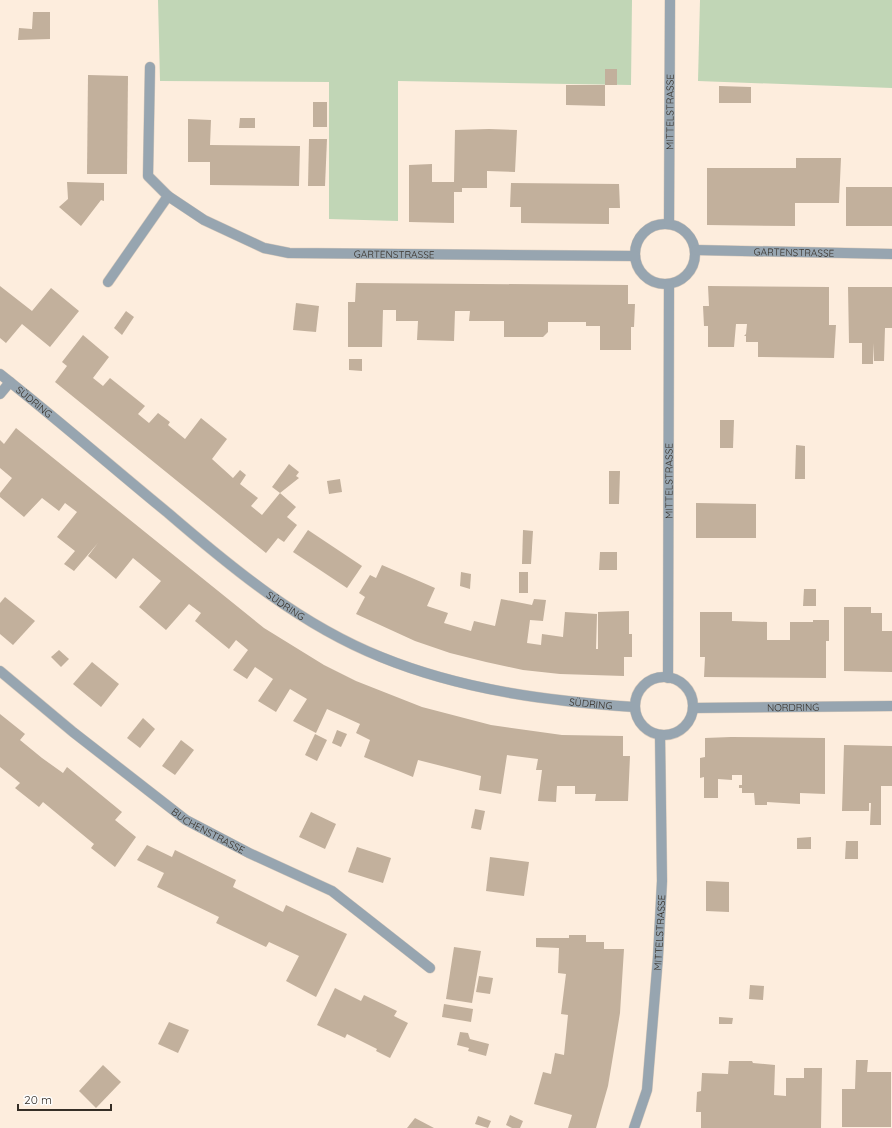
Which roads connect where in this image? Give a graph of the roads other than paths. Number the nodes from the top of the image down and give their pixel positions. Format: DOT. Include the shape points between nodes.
graph roads {
  1 [pos="670,0"];
  2 [pos="150,67"];
  3 [pos="168,196"];
  4 [pos="669,224"];
  5 [pos="696,250"];
  6 [pos="892,254"];
  7 [pos="635,256"];
  8 [pos="108,282"];
  9 [pos="669,284"];
  10 [pos="0,374"];
  11 [pos="10,382"];
  12 [pos="0,394"];
  13 [pos="0,671"];
  14 [pos="668,678"];
  15 [pos="892,706"];
  16 [pos="634,707"];
  17 [pos="694,708"];
  18 [pos="660,735"];
  19 [pos="430,968"];
  20 [pos="634,1128"];
  1 -- 4 [label="street, MITTELSTRASSE"];
  2 -- 3 [label="street, GARTENSTRASSE" via="148,176"];
  3 -- 7 [label="street, GARTENSTRASSE" via="204,220 264,248 289,253"];
  3 -- 8 [label="street"];
  4 -- 5 [label="street" via="686,232"];
  4 -- 7 [label="street" via="656,225 645,232 637,243"];
  5 -- 6 [label="street, GARTENSTRASSE"];
  5 -- 9 [label="street" via="694,265 690,272 684,278"];
  7 -- 9 [label="street" via="636,264 646,277 660,284"];
  9 -- 14 [label="street, MITTELSTRASSE"];
  10 -- 11 [label="street, SÜDRING"];
  11 -- 12 [label="street"];
  11 -- 16 [label="street, SÜDRING" via="241,575 332,633 380,657 449,680 501,692"];
  13 -- 19 [label="street, BUCHENSTRASSE" via="186,820 249,853 332,891"];
  14 -- 16 [label="street" via="651,680 645,684 637,696"];
  14 -- 17 [label="street" via="678,681 687,688"];
  15 -- 17 [label="street, NORDRING"];
  16 -- 18 [label="street" via="638,720 644,727"];
  17 -- 18 [label="street" via="689,721 679,732"];
  18 -- 20 [label="street, MITTELSTRASSE" via="662,881 658,957 647,1090"];
}
